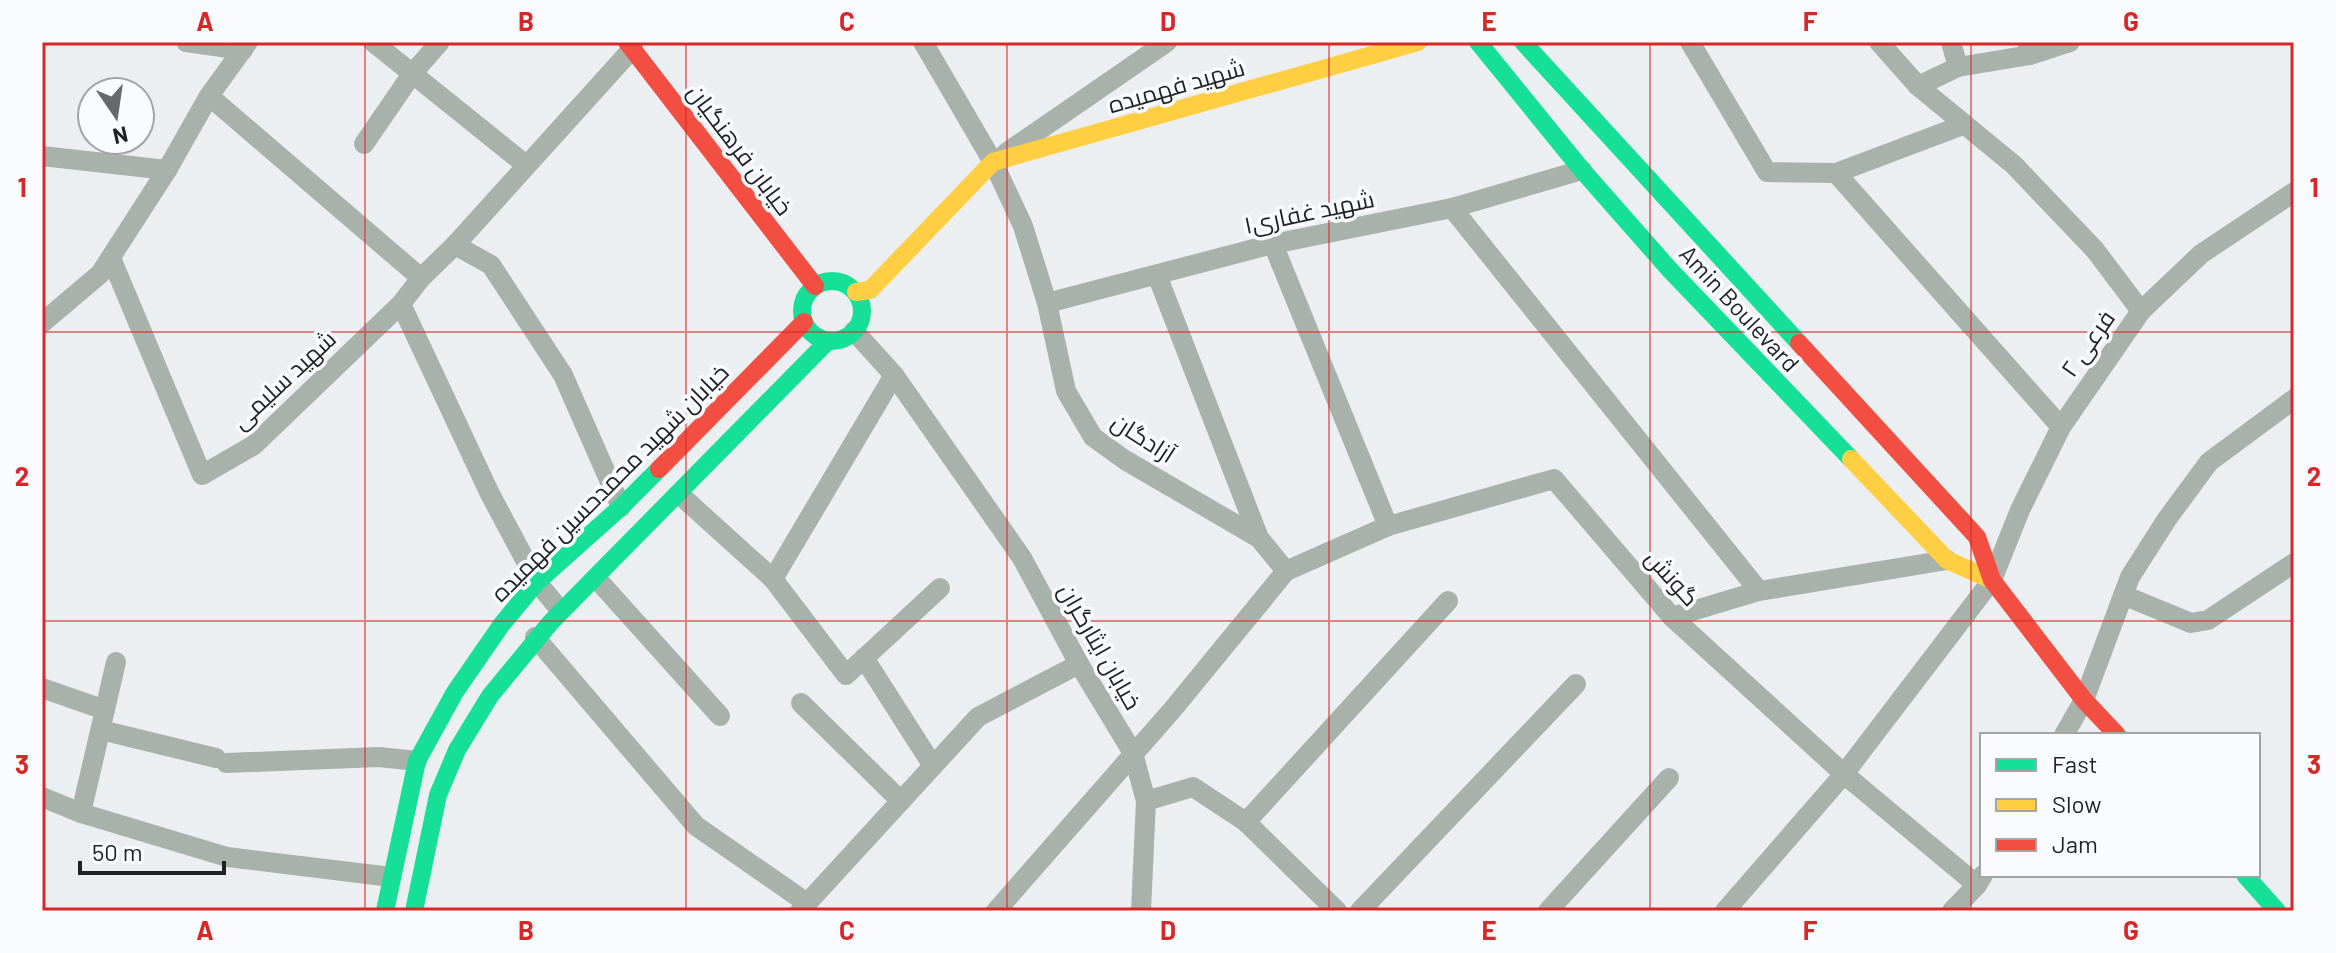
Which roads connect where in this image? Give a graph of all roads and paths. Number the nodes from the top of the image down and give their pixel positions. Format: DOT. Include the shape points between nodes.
graph roads {
  1 [pos="186,42"];
  2 [pos="373,42"];
  3 [pos="440,42"];
  4 [pos="923,42"];
  5 [pos="1167,42"];
  6 [pos="1418,42"];
  7 [pos="1478,42"];
  8 [pos="1523,42"];
  9 [pos="1690,42"];
  10 [pos="1879,42"];
  11 [pos="1951,42"];
  12 [pos="2070,42"];
  13 [pos="630,45"];
  14 [pos="246,46"];
  15 [pos="2028,49"];
  16 [pos="1958,67"];
  17 [pos="412,74"];
  18 [pos="1918,86"];
  19 [pos="209,96"];
  20 [pos="1963,125"];
  21 [pos="364,144"];
  22 [pos="42,156"];
  23 [pos="993,162"];
  24 [pos="526,165"];
  25 [pos="167,170"];
  26 [pos="1582,170"];
  27 [pos="1836,173"];
  28 [pos="2294,192"];
  29 [pos="1452,208"];
  30 [pos="1273,244"];
  31 [pos="455,245"];
  32 [pos="111,258"];
  33 [pos="1157,275"];
  34 [pos="421,278"];
  35 [pos="815,286"];
  36 [pos="856,292"];
  37 [pos="1047,303"];
  38 [pos="401,304"];
  39 [pos="2141,311"];
  40 [pos="804,322"];
  41 [pos="42,323"];
  42 [pos="854,331"];
  43 [pos="828,341"];
  44 [pos="894,375"];
  45 [pos="2294,399"];
  46 [pos="2061,427"];
  47 [pos="679,494"];
  48 [pos="621,507"];
  49 [pos="1388,526"];
  50 [pos="1259,538"];
  51 [pos="1947,560"];
  52 [pos="2294,563"];
  53 [pos="1286,571"];
  54 [pos="596,578"];
  55 [pos="773,579"];
  56 [pos="1992,580"];
  57 [pos="537,582"];
  58 [pos="940,588"];
  59 [pos="1759,591"];
  60 [pos="2123,595"];
  61 [pos="1448,601"];
  62 [pos="560,610"];
  63 [pos="1672,617"];
  64 [pos="535,637"];
  65 [pos="864,658"];
  66 [pos="116,662"];
  67 [pos="1079,664"];
  68 [pos="1576,684"];
  69 [pos="42,688"];
  70 [pos="2084,700"];
  71 [pos="801,703"];
  72 [pos="720,716"];
  73 [pos="103,720"];
  74 [pos="2065,733"];
  75 [pos="2115,733"];
  76 [pos="1133,753"];
  77 [pos="417,761"];
  78 [pos="933,766"];
  79 [pos="1844,774"];
  80 [pos="1669,778"];
  81 [pos="42,797"];
  82 [pos="901,801"];
  83 [pos="1146,801"];
  84 [pos="81,813"];
  85 [pos="1246,822"];
  86 [pos="383,876"];
  87 [pos="2247,877"];
  88 [pos="1980,880"];
  89 [pos="804,907"];
  90 [pos="385,911"];
  91 [pos="414,911"];
  92 [pos="996,911"];
  93 [pos="1141,911"];
  94 [pos="1337,911"];
  95 [pos="1360,911"];
  96 [pos="1548,911"];
  97 [pos="1725,911"];
  98 [pos="1952,911"];
  99 [pos="2277,911"];
  1 -- 14 [label="street"];
  2 -- 17 [label="street"];
  3 -- 17 [label="street"];
  4 -- 23 [label="street, آزادگان"];
  5 -- 23 [label="street"];
  6 -- 23 [label="main road, شهید فهمیده"];
  7 -- 26 [label="main road, Amin Boulevard"];
  8 -- 56 [label="main road, Amin Boulevard" via="1977,537"];
  9 -- 27 [label="street" via="1767,172"];
  10 -- 18 [label="street"];
  11 -- 16 [label="street"];
  12 -- 15 [label="street"];
  13 -- 24 [label="street, شهید سلیمی"];
  13 -- 35 [label="main road, خیابان فرهنگیان"];
  14 -- 19 [label="street"];
  15 -- 16 [label="street"];
  16 -- 18 [label="street"];
  17 -- 21 [label="street"];
  17 -- 24 [label="street"];
  18 -- 20 [label="street"];
  19 -- 25 [label="street"];
  19 -- 34 [label="street"];
  20 -- 27 [label="street"];
  20 -- 39 [label="street" via="2024,175 2095,250"];
  22 -- 25 [label="street"];
  23 -- 36 [label="main road" via="870,290"];
  23 -- 37 [label="street, آزادگان" via="1023,226"];
  24 -- 31 [label="street, شهید سلیمی"];
  25 -- 32 [label="street"];
  26 -- 29 [label="street, شهید غفاری۱"];
  26 -- 51 [label="main road, Amin Boulevard" via="1670,270"];
  27 -- 46 [label="street"];
  28 -- 39 [label="street, فرعی ۲" via="2201,254"];
  29 -- 30 [label="street, شهید غفاری۱"];
  29 -- 59 [label="street"];
  30 -- 33 [label="street, شهید غفاری۱"];
  30 -- 49 [label="street"];
  31 -- 34 [label="street, شهید سلیمی"];
  31 -- 48 [label="street" via="491,265 563,375"];
  32 -- 38 [label="street, شهید سلیمی" via="202,475 254,445"];
  32 -- 41 [label="street" via="100,274"];
  33 -- 37 [label="street, شهید غفاری۱"];
  33 -- 50 [label="street"];
  34 -- 38 [label="street, شهید سلیمی"];
  35 -- 36 [label="main road" via="839,281"];
  35 -- 40 [label="main road" via="802,306"];
  36 -- 42 [label="main road" via="862,311"];
  37 -- 50 [label="street, آزادگان" via="1066,391 1093,437"];
  38 -- 57 [label="street"];
  39 -- 46 [label="street, فرعی ۲"];
  40 -- 43 [label="main road" via="811,333"];
  40 -- 48 [label="main road, خیابان شهید محمدحسین فهمیده"];
  42 -- 43 [label="main road"];
  42 -- 44 [label="street, خیابان ایثارگران"];
  43 -- 47 [label="main road"];
  44 -- 55 [label="street"];
  44 -- 67 [label="street, خیابان ایثارگران" via="1022,558"];
  45 -- 60 [label="street" via="2209,462"];
  46 -- 56 [label="street, فرعی ۲"];
  47 -- 54 [label="main road"];
  47 -- 55 [label="street"];
  48 -- 57 [label="main road, خیابان شهید محمدحسین فهمیده"];
  49 -- 53 [label="street, گونش"];
  49 -- 63 [label="street, گونش" via="1554,479"];
  50 -- 53 [label="street, آزادگان"];
  51 -- 56 [label="main road, Amin Boulevard"];
  51 -- 59 [label="street"];
  52 -- 60 [label="street" via="2208,620 2191,623"];
  53 -- 76 [label="street"];
  54 -- 62 [label="main road"];
  54 -- 72 [label="street"];
  55 -- 65 [label="street" via="846,675"];
  56 -- 70 [label="main road, Amin Boulevard"];
  56 -- 79 [label="street, فرعی ۲"];
  57 -- 62 [label="street"];
  57 -- 77 [label="main road, خیابان شهید محمدحسین فهمیده" via="455,692"];
  58 -- 65 [label="street"];
  59 -- 63 [label="street"];
  60 -- 70 [label="street"];
  61 -- 85 [label="street"];
  62 -- 64 [label="main road"];
  63 -- 79 [label="street, گونش"];
  64 -- 89 [label="street" via="696,826"];
  64 -- 91 [label="main road" via="475,719 444,779"];
  65 -- 78 [label="street"];
  66 -- 73 [label="street"];
  67 -- 76 [label="street, خیابان ایثارگران"];
  67 -- 78 [label="street" via="978,717"];
  68 -- 95 [label="street"];
  69 -- 73 [label="street"];
  70 -- 74 [label="street"];
  70 -- 75 [label="main road, Amin Boulevard"];
  71 -- 82 [label="street"];
  73 -- 77 [label="street" via="221,760"];
  73 -- 84 [label="street"];
  76 -- 83 [label="street, خیابان ایثارگران"];
  76 -- 92 [label="street"];
  77 -- 90 [label="main road, خیابان شهید محمدحسین فهمیده"];
  78 -- 82 [label="street"];
  79 -- 88 [label="street, گونش"];
  79 -- 97 [label="street, فرعی ۲"];
  80 -- 96 [label="street"];
  81 -- 84 [label="street"];
  82 -- 89 [label="street"];
  83 -- 85 [label="street" via="1193,787"];
  83 -- 93 [label="street, خیابان ایثارگران"];
  84 -- 86 [label="street" via="227,857"];
  85 -- 94 [label="street"];
  87 -- 99 [label="main road"];
  88 -- 98 [label="street"];
}
